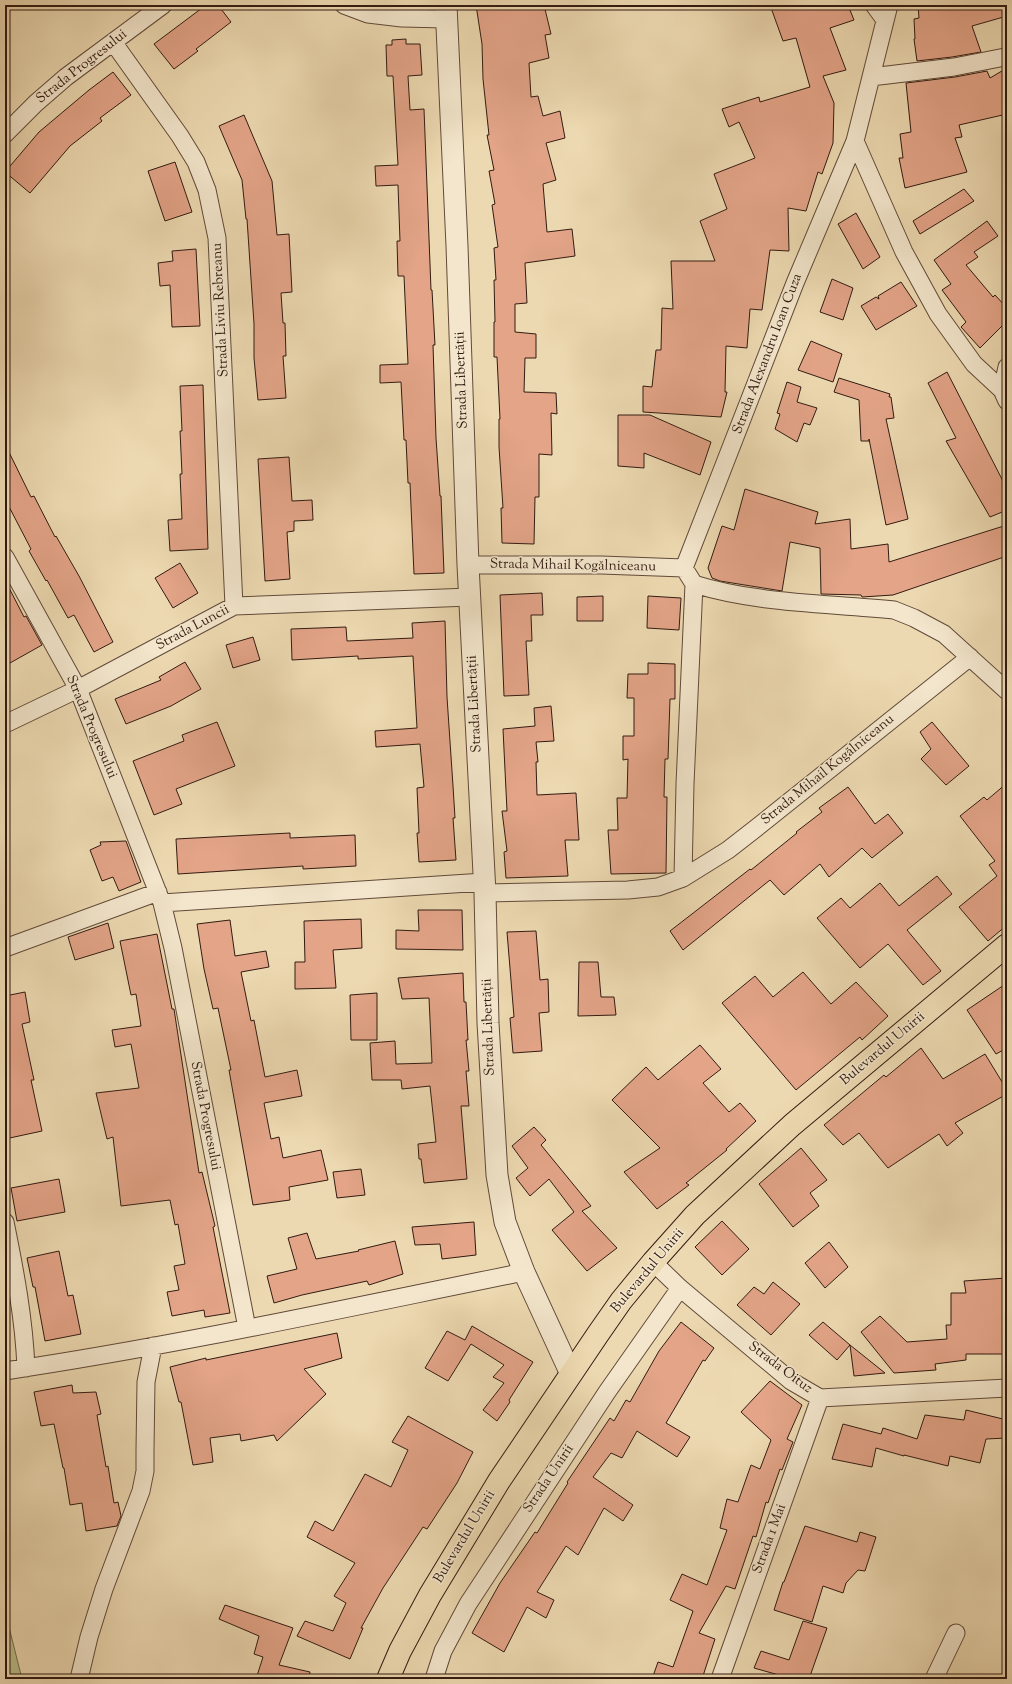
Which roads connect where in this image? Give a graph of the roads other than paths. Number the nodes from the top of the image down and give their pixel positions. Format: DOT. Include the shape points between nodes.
graph roads {
  1 [pos="163,5"];
  2 [pos="344,5"];
  3 [pos="874,5"];
  4 [pos="446,12"];
  5 [pos="887,13"];
  6 [pos="113,42"];
  7 [pos="1005,57"];
  8 [pos="871,77"];
  9 [pos="5,134"];
  10 [pos="854,141"];
  11 [pos="1007,367"];
  12 [pos="1004,396"];
  13 [pos="5,557"];
  14 [pos="468,565"];
  15 [pos="684,568"];
  16 [pos="694,584"];
  17 [pos="470,596"];
  18 [pos="234,606"];
  19 [pos="970,658"];
  20 [pos="78,689"];
  21 [pos="1007,691"];
  22 [pos="5,724"];
  23 [pos="683,878"];
  24 [pos="485,887"];
  25 [pos="160,898"];
  26 [pos="1007,945"];
  27 [pos="5,948"];
  28 [pos="5,1222"];
  29 [pos="652,1262"];
  30 [pos="524,1272"];
  31 [pos="680,1288"];
  32 [pos="247,1328"];
  33 [pos="153,1346"];
  34 [pos="26,1368"];
  35 [pos="5,1371"];
  36 [pos="571,1374"];
  37 [pos="1007,1388"];
  38 [pos="820,1398"];
  39 [pos="956,1633"];
  40 [pos="79,1679"];
  41 [pos="388,1679"];
  42 [pos="434,1679"];
  43 [pos="720,1679"];
  44 [pos="934,1679"];
  1 -- 6 [label="street, Strada Progresului"];
  2 -- 4 [label="street, Strada Libertății" via="368,14 402,18"];
  3 -- 5 [label="street"];
  4 -- 14 [label="street, Strada Libertății"];
  5 -- 8 [label="street"];
  6 -- 9 [label="street, Strada Progresului" via="66,77"];
  6 -- 18 [label="street, Strada Liviu Rebreanu" via="196,162 213,213 217,238"];
  7 -- 8 [label="street" via="954,67"];
  8 -- 10 [label="street"];
  10 -- 12 [label="street" via="904,252 938,314 974,364"];
  10 -- 15 [label="street, Strada Alexandru Ioan Cuza" via="795,283"];
  11 -- 12 [label="street"];
  13 -- 20 [label="street, Strada Progresului"];
  14 -- 15 [label="street, Strada Mihail Kogălniceanu"];
  14 -- 17 [label="street, Strada Libertății"];
  15 -- 16 [label="street"];
  16 -- 19 [label="street" via="722,593 755,598 894,610 944,634"];
  16 -- 23 [label="street" via="684,784"];
  17 -- 18 [label="street, Strada Luncii"];
  17 -- 24 [label="street, Strada Libertății"];
  18 -- 20 [label="street, Strada Luncii"];
  19 -- 21 [label="street"];
  19 -- 23 [label="street, Strada Mihail Kogălniceanu" via="728,850"];
  20 -- 22 [label="street, Strada Luncii"];
  20 -- 25 [label="street, Strada Progresului"];
  23 -- 24 [label="street, Strada Mihail Kogălniceanu" via="658,887 628,890"];
  24 -- 25 [label="street"];
  24 -- 30 [label="street, Strada Libertății" via="497,1175 505,1222"];
  25 -- 27 [label="street"];
  25 -- 32 [label="street, Strada Progresului" via="173,948"];
  26 -- 29 [label="main road, Bulevardul Unirii" via="787,1130 695,1215"];
  28 -- 34 [label="street" via="23,1320"];
  29 -- 31 [label="street, Strada Oituz"];
  29 -- 36 [label="main road, Bulevardul Unirii" via="621,1301"];
  30 -- 32 [label="street"];
  30 -- 36 [label="street, Strada Libertății"];
  31 -- 38 [label="street, Strada Oituz" via="791,1381"];
  31 -- 42 [label="street, Strada Unirii" via="607,1392 468,1604 443,1651"];
  32 -- 33 [label="street"];
  33 -- 34 [label="street"];
  33 -- 40 [label="street" via="146,1382 145,1457 141,1491 104,1589"];
  34 -- 35 [label="street"];
  36 -- 41 [label="main road, Bulevardul Unirii" via="499,1480 464,1538 400,1651"];
  37 -- 38 [label="street, Strada Oituz"];
  38 -- 43 [label="street, Strada 1 Mai"];
  39 -- 44 [label="street"];
}
